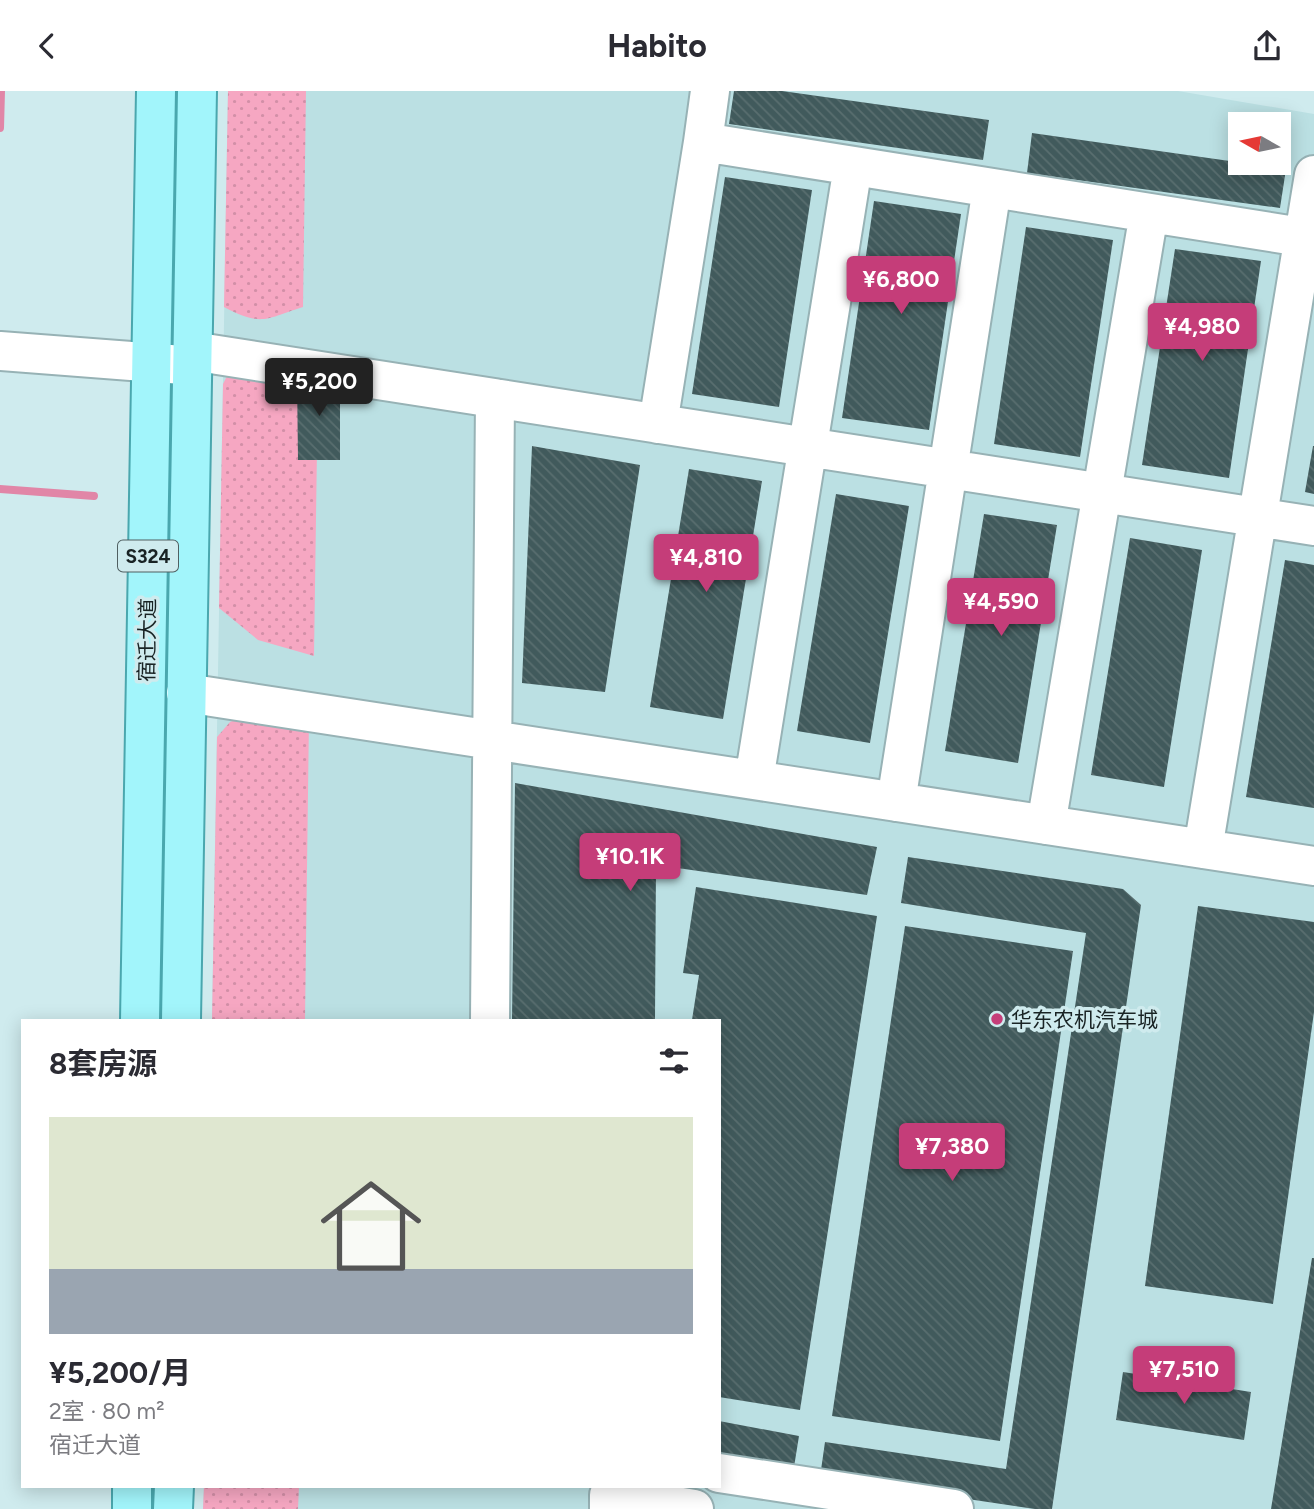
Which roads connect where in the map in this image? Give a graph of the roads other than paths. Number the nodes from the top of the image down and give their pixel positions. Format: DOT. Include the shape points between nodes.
graph roads {
  1 [pos="156,91"];
  2 [pos="197,91"];
  3 [pos="710,91"];
  4 [pos="703,142"];
  5 [pos="853,166"];
  6 [pos="1314,175"];
  7 [pos="992,188"];
  8 [pos="1149,213"];
  9 [pos="1309,238"];
  10 [pos="2,351"];
  11 [pos="192,358"];
  12 [pos="152,362"];
  13 [pos="495,398"];
  14 [pos="658,424"];
  15 [pos="808,447"];
  16 [pos="948,469"];
  17 [pos="1102,493"];
  18 [pos="1257,517"];
  19 [pos="1314,526"];
  20 [pos="187,693"];
  21 [pos="492,740"];
  22 [pos="754,780"];
  23 [pos="896,802"];
  24 [pos="1046,825"];
  25 [pos="1203,849"];
  26 [pos="1314,866"];
  27 [pos="140,1019"];
  28 [pos="181,1019"];
  29 [pos="490,1019"];
  30 [pos="721,1473"];
  31 [pos="132,1488"];
  32 [pos="174,1488"];
  33 [pos="132,1509"];
  34 [pos="173,1509"];
  35 [pos="609,1509"];
  36 [pos="694,1509"];
  37 [pos="954,1509"];
  1 -- 12 [label="main road, 宿迁大道 / S324"];
  2 -- 11 [label="main road, 宿迁大道 / S324"];
  3 -- 4 [label="street"];
  4 -- 5 [label="street"];
  4 -- 14 [label="street"];
  5 -- 7 [label="street"];
  5 -- 15 [label="street"];
  6 -- 9 [label="street"];
  7 -- 8 [label="street"];
  7 -- 16 [label="street"];
  8 -- 9 [label="street"];
  8 -- 17 [label="street"];
  9 -- 18 [label="street"];
  10 -- 12 [label="street"];
  11 -- 12 [label="street"];
  11 -- 13 [label="street"];
  11 -- 20 [label="main road, 宿迁大道 / S324"];
  12 -- 27 [label="main road, 宿迁大道 / S324"];
  13 -- 14 [label="street"];
  13 -- 21 [label="street"];
  14 -- 15 [label="street"];
  15 -- 16 [label="street"];
  15 -- 22 [label="street"];
  16 -- 17 [label="street"];
  16 -- 23 [label="street"];
  17 -- 18 [label="street"];
  17 -- 24 [label="street"];
  18 -- 19 [label="street"];
  18 -- 25 [label="street"];
  20 -- 21 [label="street"];
  20 -- 28 [label="main road, 宿迁大道 / S324"];
  21 -- 22 [label="street"];
  21 -- 29 [label="street"];
  22 -- 23 [label="street"];
  23 -- 24 [label="street"];
  24 -- 25 [label="street"];
  25 -- 26 [label="street"];
  30 -- 37 [label="street"];
  31 -- 33 [label="main road"];
  32 -- 34 [label="main road"];
  35 -- 36 [label="street" via="609,1495"];
}
